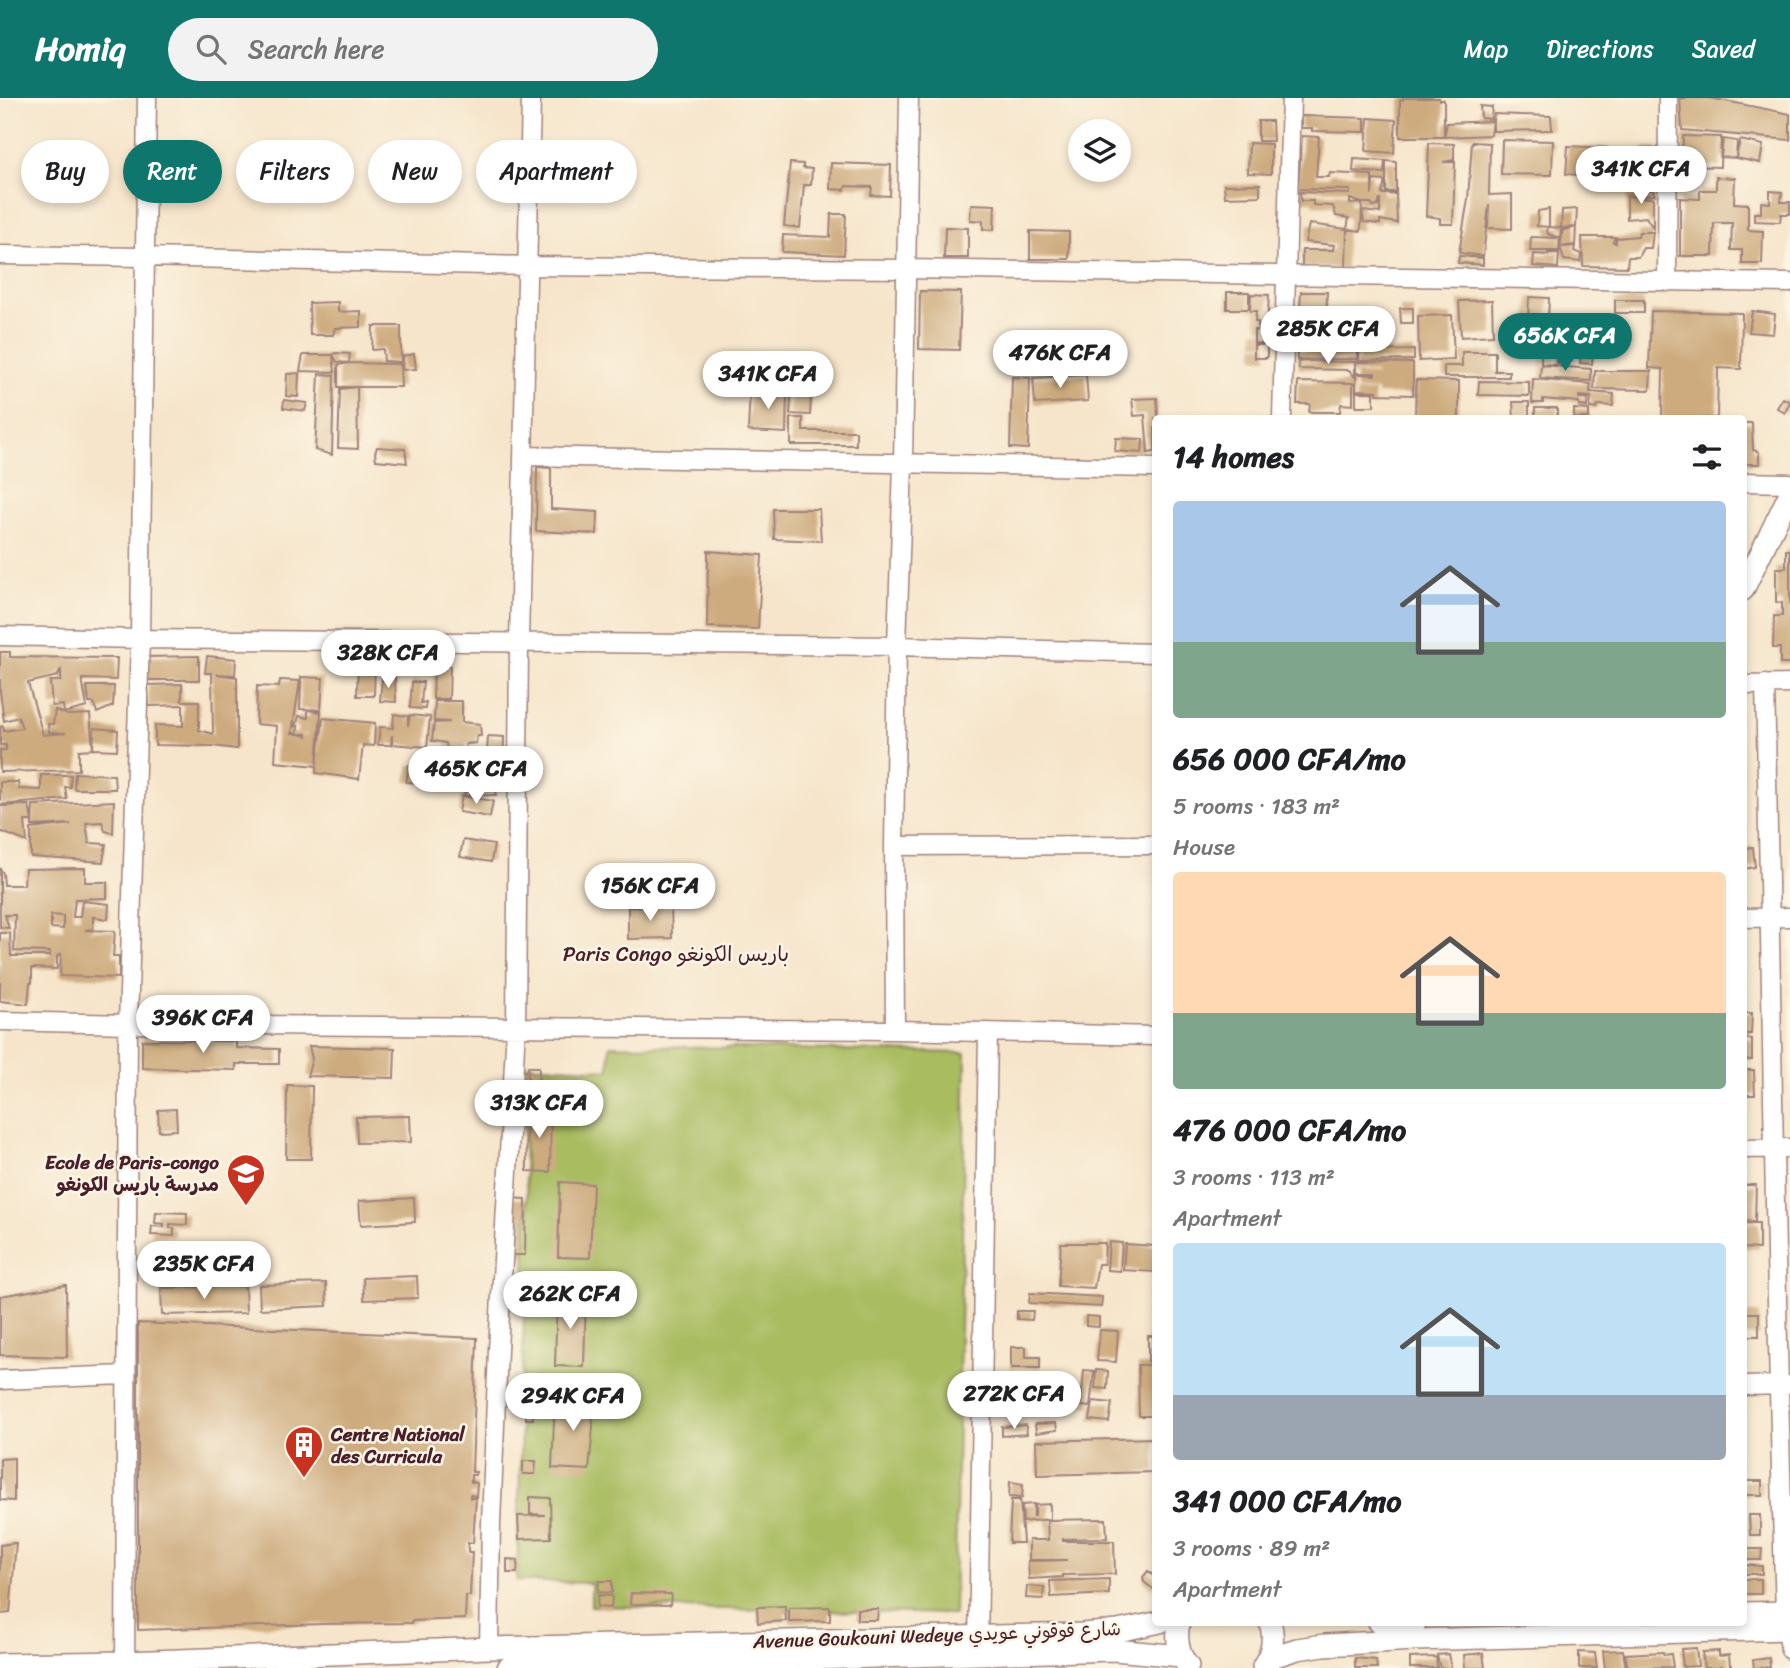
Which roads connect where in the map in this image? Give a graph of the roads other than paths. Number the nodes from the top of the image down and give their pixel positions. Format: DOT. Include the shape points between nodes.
graph roads {
  1 [pos="147,98"];
  2 [pos="531,98"];
  3 [pos="909,98"];
  4 [pos="1291,98"];
  5 [pos="1668,98"];
  6 [pos="0,255"];
  7 [pos="144,257"];
  8 [pos="527,266"];
  9 [pos="905,269"];
  10 [pos="1285,275"];
  11 [pos="1667,282"];
  12 [pos="1790,283"];
  13 [pos="1282,415"];
  14 [pos="523,456"];
  15 [pos="902,464"];
  16 [pos="1152,468"];
  17 [pos="1747,482"];
  18 [pos="1790,483"];
  19 [pos="1790,493"];
  20 [pos="1747,582"];
  21 [pos="0,636"];
  22 [pos="140,639"];
  23 [pos="519,643"];
  24 [pos="897,646"];
  25 [pos="1152,653"];
  26 [pos="1765,684"];
  27 [pos="1790,684"];
  28 [pos="1747,685"];
  29 [pos="1152,845"];
  30 [pos="894,846"];
  31 [pos="1770,917"];
  32 [pos="1790,917"];
  33 [pos="1747,918"];
  34 [pos="0,1021"];
  35 [pos="128,1024"];
  36 [pos="516,1027"];
  37 [pos="895,1030"];
  38 [pos="988,1032"];
  39 [pos="1152,1035"];
  40 [pos="1782,1148"];
  41 [pos="1747,1149"];
  42 [pos="126,1375"];
  43 [pos="0,1380"];
  44 [pos="1784,1385"];
  45 [pos="1747,1386"];
  46 [pos="1747,1614"];
  47 [pos="1152,1624"];
  48 [pos="1178,1626"];
  49 [pos="1271,1626"];
  50 [pos="1789,1626"];
  51 [pos="978,1645"];
  52 [pos="489,1648"];
  53 [pos="1114,1650"];
  54 [pos="0,1664"];
  55 [pos="774,1664"];
  56 [pos="1184,1664"];
  57 [pos="65,1665"];
  58 [pos="125,1665"];
  59 [pos="1264,1665"];
  60 [pos="508,1668"];
  61 [pos="1128,1668"];
  1 -- 7 [label="street"];
  2 -- 8 [label="street"];
  3 -- 9 [label="street"];
  4 -- 10 [label="street"];
  5 -- 11 [label="street"];
  6 -- 7 [label="street"];
  7 -- 8 [label="street"];
  7 -- 22 [label="street"];
  8 -- 9 [label="street"];
  8 -- 14 [label="street"];
  9 -- 10 [label="street"];
  9 -- 15 [label="street"];
  10 -- 11 [label="street"];
  10 -- 13 [label="street"];
  11 -- 12 [label="street"];
  14 -- 15 [label="street"];
  14 -- 23 [label="street"];
  15 -- 16 [label="street"];
  15 -- 24 [label="street"];
  17 -- 18 [label="street"];
  19 -- 20 [label="street"];
  21 -- 22 [label="street"];
  22 -- 23 [label="street"];
  22 -- 35 [label="street"];
  23 -- 24 [label="street"];
  23 -- 36 [label="street"];
  24 -- 25 [label="street"];
  24 -- 30 [label="street"];
  26 -- 27 [label="street"];
  26 -- 28 [label="street"];
  26 -- 31 [label="street"];
  29 -- 30 [label="street"];
  30 -- 37 [label="street"];
  31 -- 32 [label="street"];
  31 -- 33 [label="street"];
  31 -- 40 [label="street"];
  34 -- 35 [label="street"];
  35 -- 36 [label="street"];
  35 -- 42 [label="street"];
  36 -- 37 [label="street"];
  36 -- 52 [label="street" via="498,1350"];
  37 -- 38 [label="street"];
  38 -- 39 [label="street"];
  38 -- 51 [label="street"];
  40 -- 41 [label="street"];
  40 -- 44 [label="street"];
  42 -- 43 [label="street"];
  42 -- 58 [label="street"];
  44 -- 45 [label="street"];
  44 -- 50 [label="street"];
  46 -- 50 [label="street"];
  47 -- 51 [label="street, Avenue Goukouni Wedeye شارع قوقوني عويدي"];
  48 -- 56 [label="street"];
  49 -- 59 [label="street" via="1271,1652"];
  50 -- 59 [label="street" via="1324,1645 1275,1656"];
  51 -- 52 [label="street, Avenue Goukouni Wedeye شارع قوقوني عويدي"];
  51 -- 53 [label="street, Avenue Goukouni Wedeye شارع قوقوني عويدي"];
  51 -- 55 [label="street, Avenue Goukouni Wedeye شارع قوقوني عويدي"];
  52 -- 58 [label="street, Avenue Goukouni Wedeye شارع قوقوني عويدي"];
  53 -- 56 [label="street, Avenue Goukouni Wedeye شارع قوقوني عويدي"];
  53 -- 61 [label="street"];
  54 -- 57 [label="street, Avenue Goukouni Wedeye شارع قوقوني عويدي"];
  55 -- 60 [label="street, Avenue Goukouni Wedeye شارع قوقوني عويدي"];
  57 -- 58 [label="street, Avenue Goukouni Wedeye شارع قوقوني عويدي"];
}
